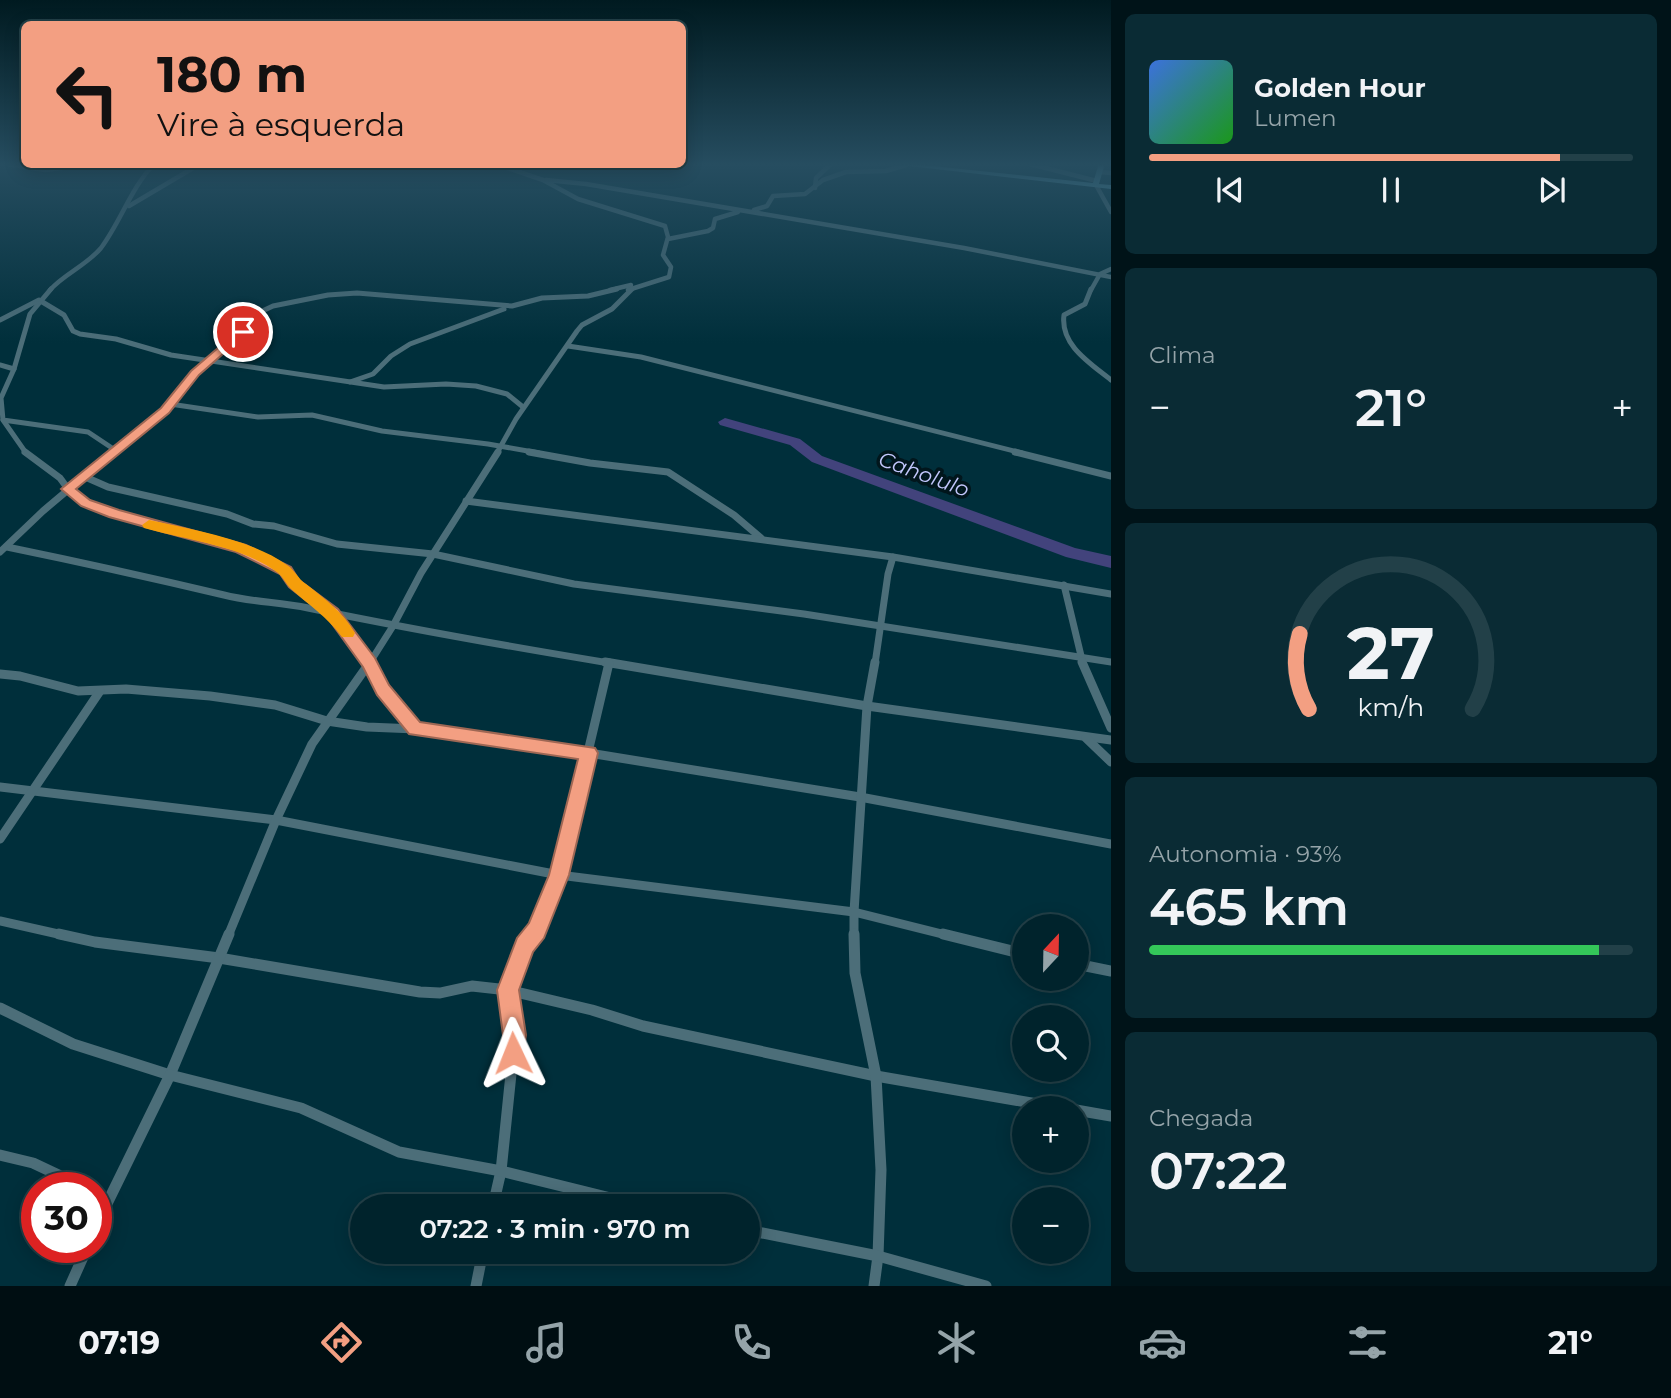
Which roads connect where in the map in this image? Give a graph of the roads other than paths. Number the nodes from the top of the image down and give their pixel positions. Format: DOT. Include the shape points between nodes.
graph roads {
  1 [pos="117,223"];
  2 [pos="657,223"];
  3 [pos="714,223"];
  4 [pos="816,223"];
  5 [pos="668,239"];
  6 [pos="1111,269"];
  7 [pos="1099,275"];
  8 [pos="1111,277"];
  9 [pos="646,283"];
  10 [pos="39,300"];
  11 [pos="512,306"];
  12 [pos="0,320"];
  13 [pos="568,346"];
  14 [pos="207,362"];
  15 [pos="0,365"];
  16 [pos="14,369"];
  17 [pos="1111,380"];
  18 [pos="347,383"];
  19 [pos="1,398"];
  20 [pos="170,404"];
  21 [pos="523,407"];
  22 [pos="3,420"];
  23 [pos="501,447"];
  24 [pos="115,450"];
  25 [pos="83,476"];
  26 [pos="1111,476"];
  27 [pos="68,489"];
  28 [pos="466,501"];
  29 [pos="761,538"];
  30 [pos="4,550"];
  31 [pos="433,554"];
  32 [pos="894,557"];
  33 [pos="1064,585"];
  34 [pos="1111,594"];
  35 [pos="332,613"];
  36 [pos="393,626"];
  37 [pos="882,627"];
  38 [pos="1082,659"];
  39 [pos="1111,662"];
  40 [pos="369,663"];
  41 [pos="609,663"];
  42 [pos="0,674"];
  43 [pos="100,691"];
  44 [pos="867,706"];
  45 [pos="327,721"];
  46 [pos="1111,728"];
  47 [pos="416,729"];
  48 [pos="1083,737"];
  49 [pos="1111,740"];
  50 [pos="589,753"];
  51 [pos="1111,762"];
  52 [pos="0,787"];
  53 [pos="32,791"];
  54 [pos="860,797"];
  55 [pos="276,820"];
  56 [pos="0,839"];
  57 [pos="1111,844"];
  58 [pos="559,875"];
  59 [pos="854,912"];
  60 [pos="0,921"];
  61 [pos="1012,951"];
  62 [pos="219,958"];
  63 [pos="1089,967"];
  64 [pos="1111,971"];
  65 [pos="508,990"];
  66 [pos="0,1008"];
  67 [pos="170,1075"];
  68 [pos="876,1076"];
  69 [pos="1012,1100"];
  70 [pos="1089,1112"];
  71 [pos="1111,1116"];
  72 [pos="0,1155"];
  73 [pos="501,1171"];
  74 [pos="52,1172"];
  75 [pos="112,1180"];
  76 [pos="496,1194"];
  77 [pos="594,1194"];
  78 [pos="760,1233"];
  79 [pos="878,1256"];
  80 [pos="80,1263"];
  81 [pos="481,1264"];
  82 [pos="70,1286"];
  83 [pos="476,1286"];
  84 [pos="874,1286"];
  85 [pos="986,1286"];
  1 -- 10 [label="street" via="99,250"];
  2 -- 5 [label="street" via="668,230"];
  3 -- 5 [label="street" via="708,231"];
  4 -- 7 [label="street"];
  5 -- 9 [label="street" via="663,255 671,272 662,281"];
  6 -- 7 [label="street"];
  7 -- 8 [label="street"];
  7 -- 17 [label="street" via="1085,304 1062,321 1075,348"];
  9 -- 11 [label="street"];
  9 -- 13 [label="street" via="628,290 612,309 582,326"];
  10 -- 12 [label="street"];
  10 -- 14 [label="street" via="64,315 80,334"];
  10 -- 16 [label="street" via="30,314"];
  11 -- 14 [label="street" via="384,295 321,296 260,311 235,340"];
  11 -- 18 [label="street" via="410,344 373,374"];
  13 -- 21 [label="street"];
  13 -- 26 [label="street" via="662,362"];
  14 -- 18 [label="street"];
  14 -- 20 [label="street"];
  15 -- 16 [label="street"];
  16 -- 19 [label="street"];
  18 -- 21 [label="street" via="395,388 476,386 507,394"];
  19 -- 22 [label="street"];
  20 -- 23 [label="street" via="258,416 312,415 382,431"];
  20 -- 24 [label="street"];
  21 -- 23 [label="street"];
  22 -- 24 [label="street" via="88,432"];
  22 -- 27 [label="street" via="27,456 60,478"];
  23 -- 28 [label="street"];
  23 -- 29 [label="street" via="674,474"];
  24 -- 25 [label="street"];
  25 -- 27 [label="street"];
  25 -- 31 [label="street" via="108,487 314,539"];
  27 -- 30 [label="street"];
  27 -- 35 [label="street" via="85,503 114,514 210,538 269,560"];
  28 -- 29 [label="street"];
  28 -- 31 [label="street"];
  29 -- 32 [label="street"];
  30 -- 35 [label="street"];
  31 -- 36 [label="street"];
  31 -- 37 [label="street" via="574,583"];
  32 -- 33 [label="street"];
  32 -- 37 [label="street"];
  33 -- 34 [label="street"];
  33 -- 38 [label="street"];
  35 -- 36 [label="street"];
  35 -- 40 [label="street"];
  36 -- 40 [label="street"];
  36 -- 41 [label="street"];
  37 -- 38 [label="street"];
  37 -- 44 [label="street"];
  38 -- 39 [label="street"];
  38 -- 46 [label="street"];
  40 -- 45 [label="street"];
  40 -- 47 [label="street" via="383,690"];
  41 -- 44 [label="street"];
  41 -- 50 [label="street"];
  42 -- 43 [label="street" via="78,691"];
  43 -- 45 [label="street" via="210,696 275,705"];
  43 -- 53 [label="street"];
  44 -- 48 [label="street"];
  44 -- 54 [label="street"];
  45 -- 47 [label="street"];
  45 -- 55 [label="street"];
  47 -- 50 [label="street"];
  48 -- 49 [label="street"];
  48 -- 51 [label="street"];
  50 -- 54 [label="street"];
  50 -- 58 [label="street"];
  52 -- 53 [label="street"];
  53 -- 55 [label="street"];
  53 -- 56 [label="street"];
  54 -- 57 [label="street"];
  54 -- 59 [label="street"];
  55 -- 58 [label="street"];
  55 -- 62 [label="street"];
  58 -- 59 [label="street"];
  58 -- 65 [label="street"];
  59 -- 61 [label="street"];
  59 -- 68 [label="street" via="855,973"];
  60 -- 62 [label="street" via="95,942"];
  62 -- 65 [label="street" via="420,992 472,986"];
  62 -- 67 [label="street"];
  63 -- 64 [label="street"];
  65 -- 68 [label="street" via="643,1026"];
  65 -- 73 [label="street" via="514,1035"];
  66 -- 67 [label="street" via="73,1044"];
  67 -- 73 [label="street" via="301,1108 399,1152"];
  67 -- 75 [label="street"];
  68 -- 69 [label="street"];
  68 -- 79 [label="street" via="881,1170"];
  70 -- 71 [label="street"];
  72 -- 74 [label="street"];
  73 -- 76 [label="street"];
  73 -- 77 [label="street"];
  78 -- 79 [label="street"];
  79 -- 84 [label="street"];
  79 -- 85 [label="street"];
  80 -- 82 [label="street"];
  81 -- 83 [label="street"];
}
